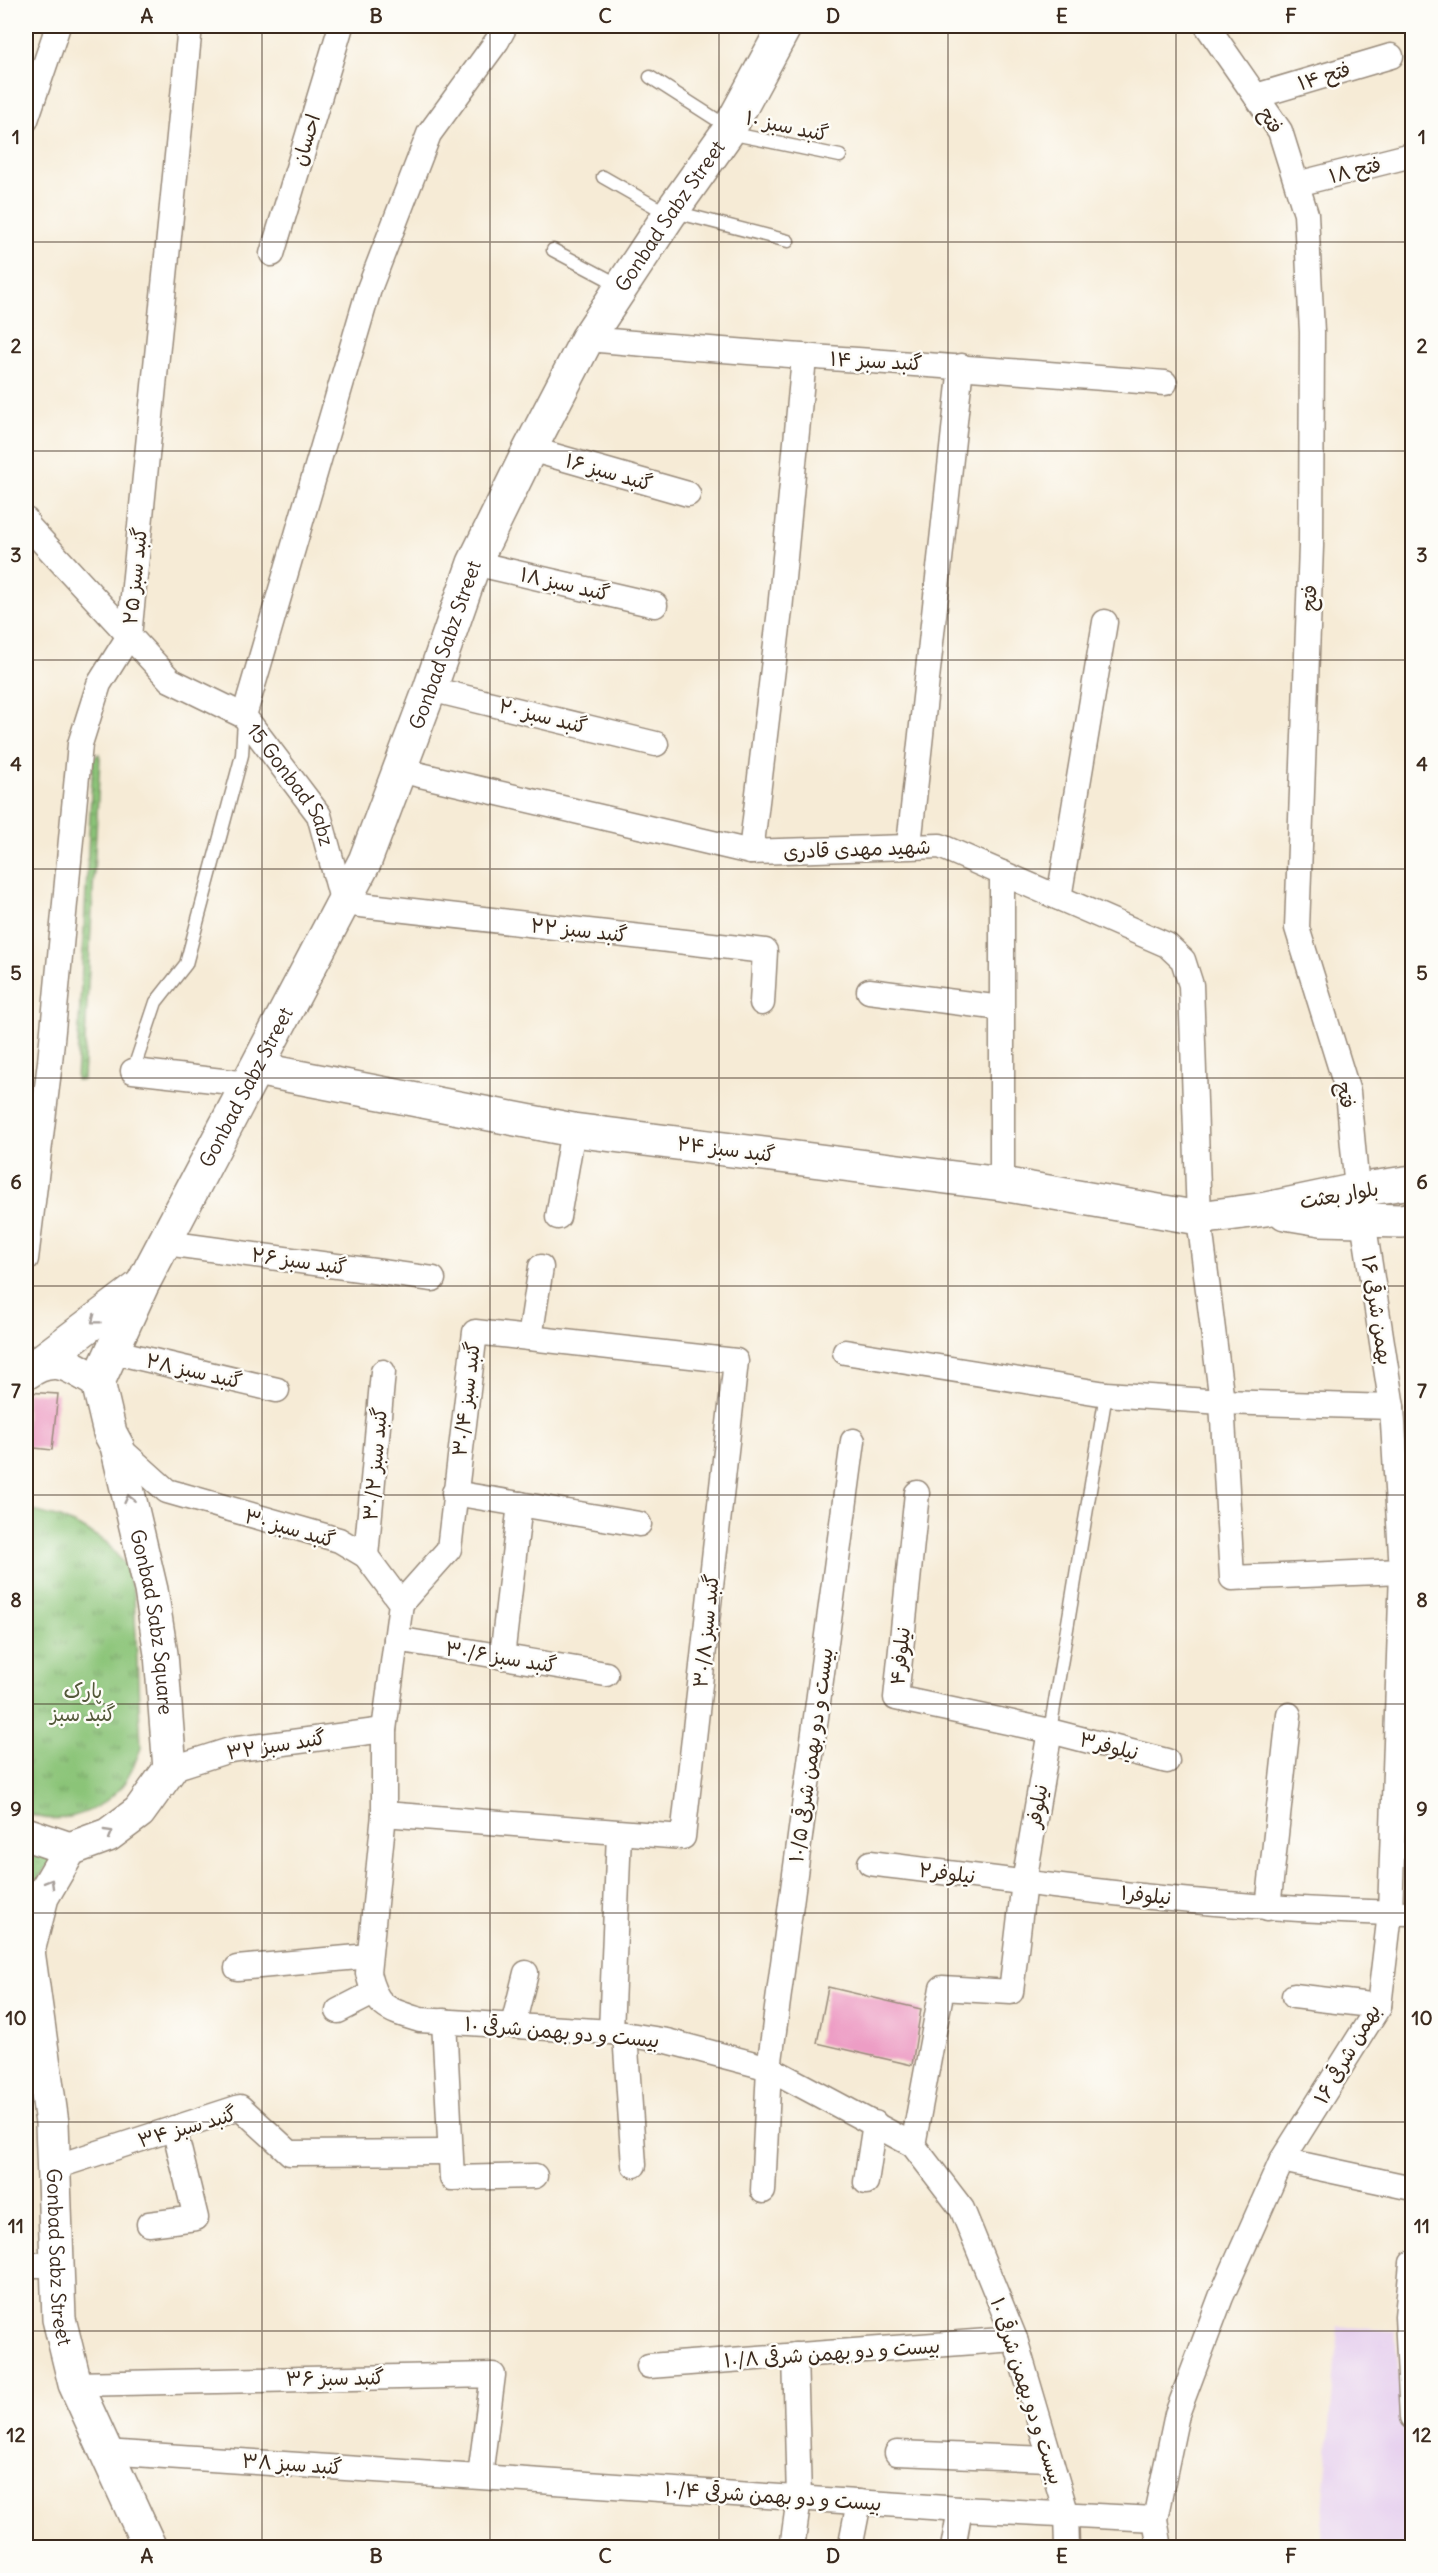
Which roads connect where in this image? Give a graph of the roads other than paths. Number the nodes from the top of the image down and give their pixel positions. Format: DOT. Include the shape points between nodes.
graph roads {
  1 [pos="58,26"];
  2 [pos="190,26"];
  3 [pos="341,26"];
  4 [pos="505,26"];
  5 [pos="785,26"];
  6 [pos="1207,26"];
  7 [pos="1391,56"];
  8 [pos="650,77"];
  9 [pos="1256,96"];
  10 [pos="26,120"];
  11 [pos="728,130"];
  12 [pos="1413,155"];
  13 [pos="840,156"];
  14 [pos="603,177"];
  15 [pos="1297,184"];
  16 [pos="670,213"];
  17 [pos="788,241"];
  18 [pos="553,250"];
  19 [pos="272,254"];
  20 [pos="622,287"];
  21 [pos="587,339"];
  22 [pos="804,358"];
  23 [pos="961,366"];
  24 [pos="1165,383"];
  25 [pos="530,449"];
  26 [pos="688,494"];
  27 [pos="26,520"];
  28 [pos="474,562"];
  29 [pos="655,605"];
  30 [pos="1105,622"];
  31 [pos="129,636"];
  32 [pos="430,689"];
  33 [pos="244,716"];
  34 [pos="656,744"];
  35 [pos="399,770"];
  36 [pos="909,845"];
  37 [pos="751,852"];
  38 [pos="1002,873"];
  39 [pos="1059,898"];
  40 [pos="343,903"];
  41 [pos="869,991"];
  42 [pos="762,1003"];
  43 [pos="1001,1008"];
  44 [pos="133,1071"];
  45 [pos="252,1077"];
  46 [pos="573,1130"];
  47 [pos="1413,1182"];
  48 [pos="1002,1184"];
  49 [pos="1360,1205"];
  50 [pos="558,1217"];
  51 [pos="1199,1218"];
  52 [pos="1413,1219"];
  53 [pos="166,1243"];
  54 [pos="26,1259"];
  55 [pos="541,1267"];
  56 [pos="433,1280"];
  57 [pos="142,1285"];
  58 [pos="530,1338"];
  59 [pos="111,1351"];
  60 [pos="845,1352"];
  61 [pos="736,1361"];
  62 [pos="32,1368"];
  63 [pos="383,1372"];
  64 [pos="98,1382"];
  65 [pos="277,1390"];
  66 [pos="1106,1394"];
  67 [pos="1222,1402"];
  68 [pos="1392,1407"];
  69 [pos="853,1441"];
  70 [pos="117,1446"];
  71 [pos="454,1493"];
  72 [pos="917,1493"];
  73 [pos="520,1504"];
  74 [pos="639,1524"];
  75 [pos="366,1556"];
  76 [pos="1402,1571"];
  77 [pos="401,1603"];
  78 [pos="396,1639"];
  79 [pos="502,1657"];
  80 [pos="606,1674"];
  81 [pos="1289,1715"];
  82 [pos="384,1730"];
  83 [pos="1050,1731"];
  84 [pos="1167,1761"];
  85 [pos="170,1768"];
  86 [pos="384,1814"];
  87 [pos="619,1833"];
  88 [pos="26,1834"];
  89 [pos="70,1849"];
  90 [pos="870,1863"];
  91 [pos="1024,1882"];
  92 [pos="1268,1908"];
  93 [pos="1401,1913"];
  94 [pos="27,1948"];
  95 [pos="369,1956"];
  96 [pos="237,1968"];
  97 [pos="526,1973"];
  98 [pos="372,1994"];
  99 [pos="1294,1996"];
  100 [pos="1379,2006"];
  101 [pos="338,2011"];
  102 [pos="444,2021"];
  103 [pos="513,2025"];
  104 [pos="618,2033"];
  105 [pos="769,2068"];
  106 [pos="35,2071"];
  107 [pos="875,2123"];
  108 [pos="174,2128"];
  109 [pos="912,2145"];
  110 [pos="449,2152"];
  111 [pos="1282,2160"];
  112 [pos="634,2164"];
  113 [pos="55,2167"];
  114 [pos="536,2176"];
  115 [pos="866,2182"];
  116 [pos="1413,2188"];
  117 [pos="763,2191"];
  118 [pos="149,2224"];
  119 [pos="1413,2263"];
  120 [pos="26,2265"];
  121 [pos="57,2265"];
  122 [pos="1410,2316"];
  123 [pos="1015,2339"];
  124 [pos="795,2355"];
  125 [pos="649,2366"];
  126 [pos="75,2384"];
  127 [pos="1413,2417"];
  128 [pos="105,2452"];
  129 [pos="897,2453"];
  130 [pos="1050,2459"];
  131 [pos="480,2476"];
  132 [pos="799,2498"];
  133 [pos="859,2502"];
  134 [pos="960,2509"];
  135 [pos="1066,2512"];
  136 [pos="1155,2518"];
  137 [pos="141,2545"];
  138 [pos="792,2547"];
  139 [pos="850,2547"];
  140 [pos="953,2547"];
  141 [pos="1067,2547"];
  142 [pos="1160,2547"];
  1 -- 10 [label="street"];
  2 -- 31 [label="street, گنبد سبز ۲۵"];
  3 -- 19 [label="street, احسان"];
  4 -- 33 [label="street" via="429,134 369,290"];
  5 -- 11 [label="main road, Gonbad Sabz Street"];
  6 -- 9 [label="street, فتح"];
  7 -- 9 [label="street, فتح ۱۴"];
  8 -- 11 [label="lane"];
  9 -- 15 [label="street, فتح" via="1280,130"];
  11 -- 13 [label="lane, گنبد سبز ۱۰"];
  11 -- 16 [label="main road, Gonbad Sabz Street"];
  12 -- 15 [label="street, فتح ۱۸"];
  14 -- 16 [label="lane"];
  15 -- 49 [label="street, فتح" via="1306,214 1312,343 1311,546 1297,928 1348,1092"];
  16 -- 17 [label="lane"];
  16 -- 20 [label="main road, Gonbad Sabz Street"];
  18 -- 20 [label="lane"];
  20 -- 21 [label="main road, Gonbad Sabz Street"];
  21 -- 22 [label="street, گنبد سبز ۱۴"];
  21 -- 25 [label="main road, Gonbad Sabz Street"];
  22 -- 23 [label="street, گنبد سبز ۱۴"];
  22 -- 37 [label="street" via="780,610"];
  23 -- 24 [label="street, گنبد سبز ۱۴"];
  23 -- 36 [label="street"];
  25 -- 26 [label="street, گنبد سبز ۱۶"];
  25 -- 28 [label="main road, Gonbad Sabz Street"];
  27 -- 31 [label="street, 15 Gonbad Sabz"];
  28 -- 29 [label="street, گنبد سبز ۱۸"];
  28 -- 32 [label="main road, Gonbad Sabz Street"];
  30 -- 39 [label="street"];
  31 -- 33 [label="street, 15 Gonbad Sabz" via="170,680"];
  31 -- 54 [label="street, گنبد سبز ۲۵" via="99,684 80,744 50,1062"];
  32 -- 34 [label="street, گنبد سبز ۲۰"];
  32 -- 35 [label="main road, Gonbad Sabz Street"];
  33 -- 40 [label="street, 15 Gonbad Sabz" via="319,815"];
  33 -- 44 [label="lane" via="242,755 186,964 156,1002"];
  35 -- 37 [label="street, شهید مهدی قادری"];
  35 -- 40 [label="main road, Gonbad Sabz Street" via="365,861"];
  36 -- 37 [label="street, شهید مهدی قادری"];
  36 -- 38 [label="street, شهید مهدی قادری" via="940,846"];
  38 -- 39 [label="street, شهید مهدی قادری"];
  38 -- 43 [label="street"];
  39 -- 51 [label="street, شهید مهدی قادری" via="1167,945 1183,960 1191,985"];
  40 -- 42 [label="street, گنبد سبز ۲۲" via="765,951"];
  40 -- 45 [label="main road, Gonbad Sabz Street"];
  41 -- 43 [label="street"];
  43 -- 48 [label="street"];
  44 -- 45 [label="street"];
  45 -- 46 [label="main road, گنبد سبز ۲۴"];
  45 -- 53 [label="main road, Gonbad Sabz Street"];
  46 -- 48 [label="main road, گنبد سبز ۲۴"];
  46 -- 50 [label="street"];
  47 -- 49 [label="main road, بلوار بعثت"];
  48 -- 51 [label="main road, گنبد سبز ۲۴"];
  49 -- 51 [label="main road, بلوار بعثت" via="1321,1219 1266,1209"];
  49 -- 52 [label="main road, بلوار بعثت" via="1401,1221"];
  49 -- 68 [label="street, بهمن شرقی ۱۶"];
  51 -- 67 [label="street, شهید مهدی قادری"];
  53 -- 56 [label="street, گنبد سبز ۲۶"];
  53 -- 57 [label="main road, Gonbad Sabz Street"];
  55 -- 58 [label="street"];
  57 -- 59 [label="main road, Gonbad Sabz Street"];
  57 -- 62 [label="main road, Gonbad Sabz Street, one-way"];
  58 -- 61 [label="street, گنبد سبز ۳۰/۴"];
  58 -- 71 [label="street, گنبد سبز ۳۰/۴" via="475,1332"];
  59 -- 64 [label="main road, Gonbad Sabz Street"];
  59 -- 65 [label="street, گنبد سبز ۲۸"];
  60 -- 66 [label="street"];
  61 -- 87 [label="street, گنبد سبز ۳۰/۸" via="683,1837"];
  62 -- 64 [label="main road" via="62,1361"];
  63 -- 75 [label="street, گنبد سبز ۳۰/۲"];
  64 -- 70 [label="main road, Gonbad Sabz Square" via="110,1433"];
  66 -- 67 [label="street"];
  66 -- 83 [label="lane, نیلوفر"];
  67 -- 68 [label="street"];
  67 -- 76 [label="street, شهید مهدی قادری" via="1232,1578"];
  68 -- 76 [label="street, بهمن شرقی ۱۶"];
  69 -- 105 [label="street, بیست و دو بهمن شرقی ۱۰/۵"];
  70 -- 75 [label="street, گنبد سبز ۳۰" via="167,1491 339,1540"];
  85 -- 70 [label="main road, Gonbad Sabz Square, one-way" via="161,1654 151,1590"];
  71 -- 73 [label="street"];
  71 -- 77 [label="street, گنبد سبز ۳۰/۴" via="449,1549"];
  72 -- 83 [label="street, نیلوفر۴" via="896,1698"];
  73 -- 74 [label="street"];
  73 -- 79 [label="street"];
  75 -- 77 [label="street, گنبد سبز ۳۰"];
  76 -- 93 [label="street, بهمن شرقی ۱۶"];
  77 -- 78 [label="street"];
  78 -- 79 [label="street, گنبد سبز ۳۰/۶"];
  78 -- 82 [label="street"];
  79 -- 80 [label="street, گنبد سبز ۳۰/۶"];
  81 -- 92 [label="street"];
  82 -- 85 [label="street, گنبد سبز ۳۲" via="230,1750"];
  82 -- 86 [label="street"];
  83 -- 84 [label="street, نیلوفر۳"];
  83 -- 91 [label="street, نیلوفر"];
  89 -- 85 [label="main road, one-way" via="108,1835 140,1812"];
  86 -- 87 [label="street"];
  86 -- 95 [label="street"];
  87 -- 104 [label="street"];
  88 -- 89 [label="main road"];
  94 -- 89 [label="main road, Gonbad Sabz Street, one-way" via="42,1897"];
  90 -- 91 [label="street, نیلوفر۲"];
  91 -- 92 [label="street, نیلوفر۱"];
  91 -- 109 [label="street, نیلوفر" via="1011,1992 942,1988"];
  92 -- 93 [label="street, نیلوفر۱"];
  93 -- 100 [label="street, بهمن شرقی ۱۶"];
  94 -- 106 [label="main road, Gonbad Sabz Street"];
  95 -- 96 [label="street"];
  95 -- 98 [label="street"];
  97 -- 103 [label="street"];
  98 -- 101 [label="street"];
  98 -- 102 [label="street, بیست و دو بهمن شرقی ۱۰" via="396,2012 420,2020"];
  99 -- 100 [label="street"];
  100 -- 111 [label="street, بهمن شرقی ۱۶"];
  102 -- 103 [label="street, بیست و دو بهمن شرقی ۱۰"];
  102 -- 110 [label="street"];
  103 -- 104 [label="street, بیست و دو بهمن شرقی ۱۰"];
  104 -- 105 [label="street, بیست و دو بهمن شرقی ۱۰" via="667,2041"];
  104 -- 112 [label="street"];
  105 -- 107 [label="street, بیست و دو بهمن شرقی ۱۰"];
  105 -- 117 [label="street, بیست و دو بهمن شرقی ۱۰/۵"];
  106 -- 113 [label="main road, Gonbad Sabz Street" via="52,2123"];
  107 -- 109 [label="street, بیست و دو بهمن شرقی ۱۰"];
  107 -- 115 [label="street"];
  108 -- 110 [label="street, گنبد سبز ۳۴" via="240,2107 290,2153"];
  108 -- 113 [label="street, گنبد سبز ۳۴"];
  108 -- 118 [label="street" via="196,2218"];
  109 -- 123 [label="street, بیست و دو بهمن شرقی ۱۰" via="962,2209"];
  110 -- 114 [label="street" via="452,2178"];
  111 -- 116 [label="street"];
  111 -- 136 [label="street, بهمن شرقی ۱۶" via="1221,2297 1177,2414"];
  113 -- 121 [label="main road, Gonbad Sabz Street"];
  119 -- 122 [label="street"];
  120 -- 121 [label="street"];
  121 -- 126 [label="main road, Gonbad Sabz Street" via="59,2319"];
  122 -- 127 [label="street"];
  123 -- 124 [label="street, بیست و دو بهمن شرقی ۱۰/۸"];
  123 -- 130 [label="street, بیست و دو بهمن شرقی ۱۰"];
  124 -- 125 [label="street, بیست و دو بهمن شرقی ۱۰/۸"];
  124 -- 132 [label="street"];
  126 -- 128 [label="main road, Gonbad Sabz Street"];
  126 -- 131 [label="street, گنبد سبز ۳۶" via="494,2375"];
  128 -- 131 [label="street, گنبد سبز ۳۸"];
  128 -- 137 [label="main road, Gonbad Sabz Street"];
  129 -- 130 [label="street"];
  130 -- 135 [label="street, بیست و دو بهمن شرقی ۱۰"];
  131 -- 132 [label="street, بیست و دو بهمن شرقی ۱۰/۴"];
  132 -- 133 [label="street, بیست و دو بهمن شرقی ۱۰/۴"];
  132 -- 138 [label="street"];
  133 -- 134 [label="street, بیست و دو بهمن شرقی ۱۰/۴"];
  133 -- 139 [label="street"];
  134 -- 135 [label="street, بیست و دو بهمن شرقی ۱۰/۴"];
  134 -- 140 [label="street"];
  135 -- 136 [label="street"];
  135 -- 141 [label="street, بیست و دو بهمن شرقی ۱۰"];
  136 -- 142 [label="street"];
}
